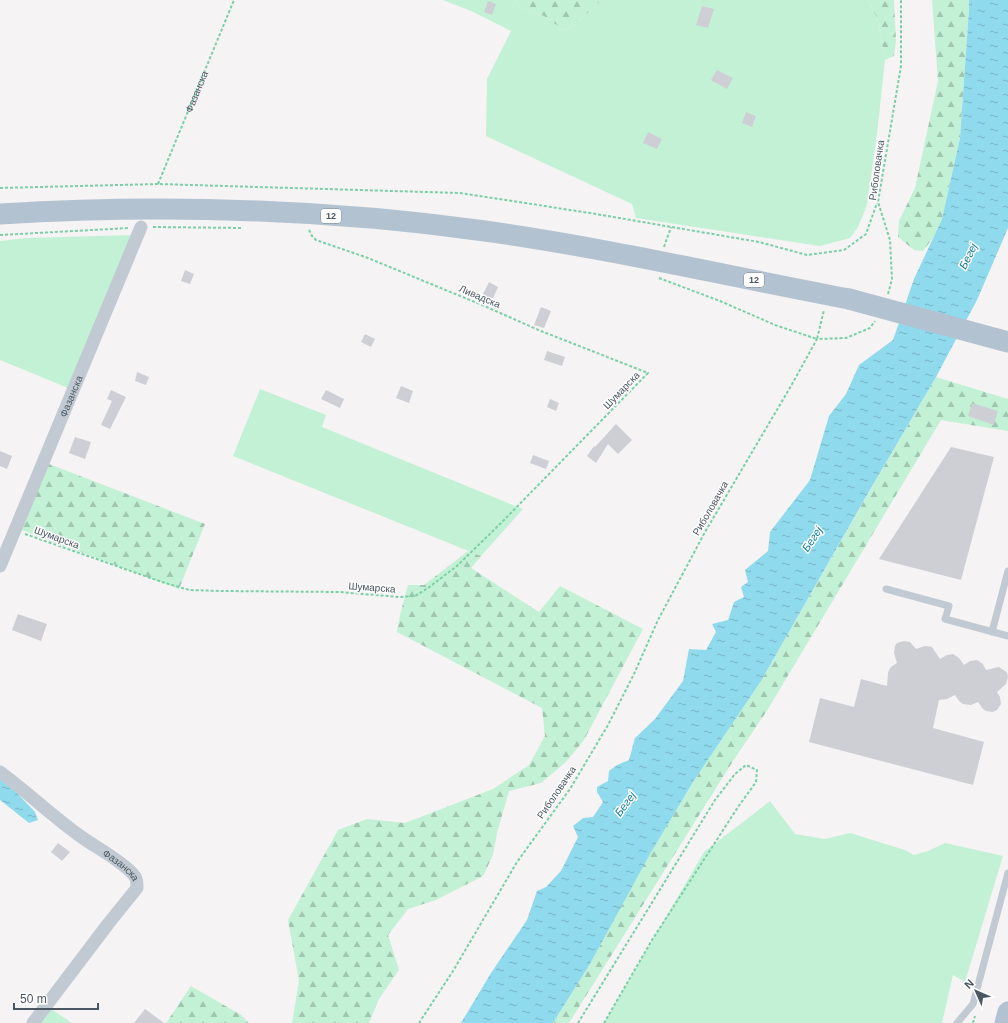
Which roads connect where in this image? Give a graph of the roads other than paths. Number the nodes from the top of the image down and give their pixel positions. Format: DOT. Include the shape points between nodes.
graph roads {
  1 [pos="0,214"];
  2 [pos="141,227"];
  3 [pos="1008,342"];
  4 [pos="0,566"];
  5 [pos="1008,571"];
  6 [pos="886,589"];
  7 [pos="992,632"];
  8 [pos="1008,636"];
  9 [pos="0,772"];
  10 [pos="1008,873"];
  11 [pos="1008,1012"];
  12 [pos="33,1023"];
  13 [pos="957,1023"];
  14 [pos="1005,1023"];
  1 -- 3 [label="main road, 12, bridge" via="184,209 379,219 486,231 570,244 658,270 737,276 849,299"];
  2 -- 4 [label="street, Фазанска"];
  5 -- 7 [label="lane"];
  6 -- 7 [label="lane" via="948,606 945,619"];
  7 -- 8 [label="lane"];
  9 -- 12 [label="street, Фазанска" via="78,835 122,864 138,881 137,888"];
  10 -- 13 [label="lane" via="973,1004"];
  11 -- 14 [label="main road"];
}
